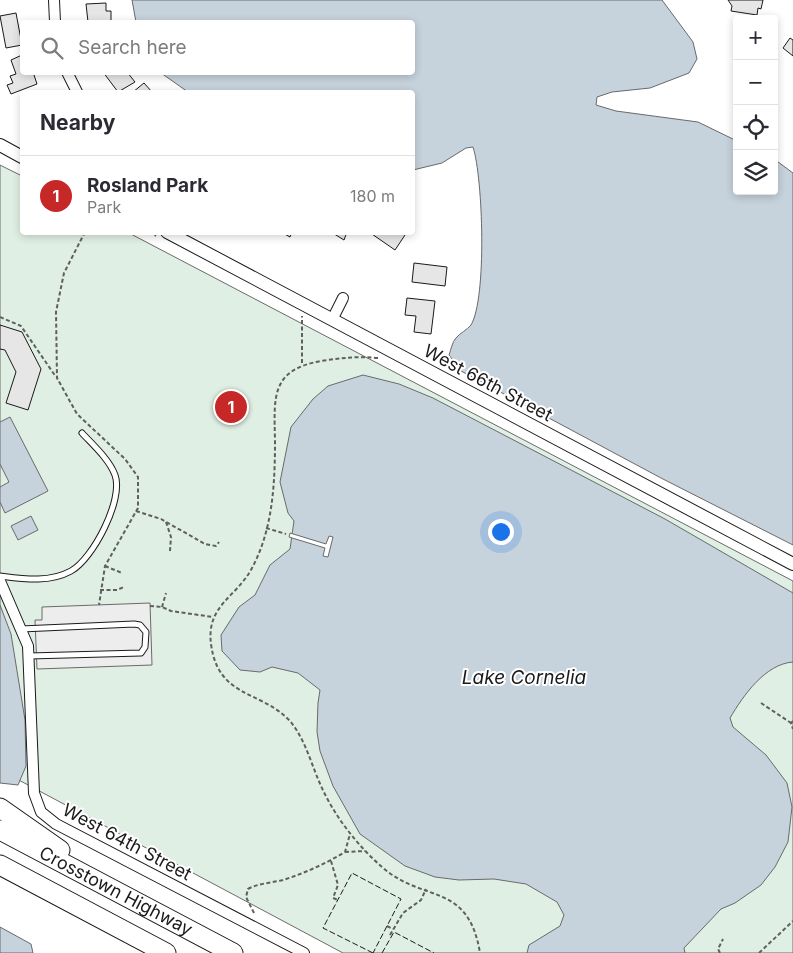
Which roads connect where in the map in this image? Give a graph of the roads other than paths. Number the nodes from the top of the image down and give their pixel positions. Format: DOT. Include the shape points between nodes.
graph roads {
  1 [pos="54,0"];
  2 [pos="55,20"];
  3 [pos="68,75"];
  4 [pos="75,90"];
  5 [pos="0,145"];
  6 [pos="20,155"];
  7 [pos="172,235"];
  8 [pos="343,298"];
  9 [pos="332,320"];
  10 [pos="82,433"];
  11 [pos="793,564"];
  12 [pos="0,576"];
  13 [pos="0,581"];
  14 [pos="21,629"];
  15 [pos="29,656"];
  16 [pos="0,808"];
  17 [pos="0,830"];
  18 [pos="0,865"];
  19 [pos="0,876"];
  20 [pos="140,904"];
  21 [pos="122,929"];
  22 [pos="166,953"];
  23 [pos="233,953"];
  24 [pos="304,953"];
  1 -- 2 [label="street"];
  3 -- 4 [label="street"];
  5 -- 6 [label="street"];
  7 -- 9 [label="street, West 66th Street"];
  8 -- 9 [label="street"];
  9 -- 11 [label="street, West 66th Street"];
  10 -- 12 [label="lane" via="114,474 118,488 104,527 72,570 48,580"];
  13 -- 14 [label="street, West 64th Street"];
  14 -- 15 [label="street, West 64th Street"];
  14 -- 15 [label="lane" via="134,624 144,627 146,632 145,647 141,653"];
  15 -- 24 [label="street, West 64th Street" via="32,769 34,793 41,812 56,824"];
  16 -- 20 [label="highway"];
  17 -- 20 [label="highway, Crosstown Highway"];
  18 -- 21 [label="highway, Crosstown Highway"];
  19 -- 21 [label="highway"];
  20 -- 23 [label="highway, Crosstown Highway"];
  21 -- 22 [label="highway, Crosstown Highway"];
}
